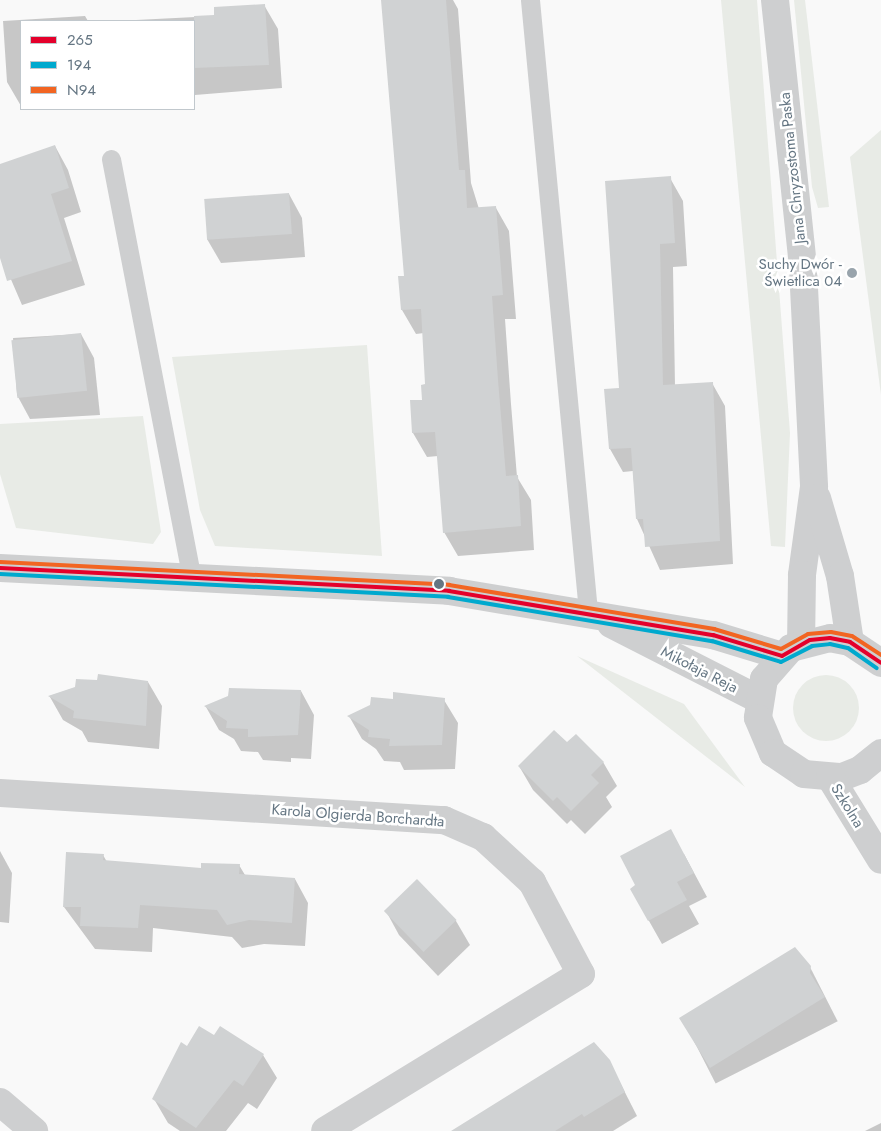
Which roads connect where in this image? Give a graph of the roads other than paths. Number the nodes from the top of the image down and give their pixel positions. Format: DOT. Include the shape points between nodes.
graph roads {
  1 [pos="530,0"];
  2 [pos="775,0"];
  3 [pos="110,159"];
  4 [pos="814,487"];
  5 [pos="0,568"];
  6 [pos="192,581"];
  7 [pos="588,611"];
  8 [pos="850,642"];
  9 [pos="791,650"];
  10 [pos="881,663"];
  11 [pos="758,699"];
  12 [pos="879,764"];
  13 [pos="830,778"];
  14 [pos="0,793"];
  15 [pos="881,860"];
  16 [pos="0,1102"];
  17 [pos="34,1131"];
  18 [pos="325,1131"];
  1 -- 7 [label="lane"];
  2 -- 4 [label="street, Jana Chryzostoma Paska" via="803,268"];
  3 -- 6 [label="lane"];
  4 -- 8 [label="street, Jana Chryzostoma Paska" via="840,576"];
  4 -- 9 [label="street, Jana Chryzostoma Paska"];
  5 -- 6 [label="street, Mikołaja Reja"];
  6 -- 7 [label="street, Mikołaja Reja" via="449,591"];
  7 -- 9 [label="street, Mikołaja Reja"];
  7 -- 11 [label="street, Mikołaja Reja"];
  8 -- 9 [label="street" via="830,638"];
  8 -- 10 [label="street"];
  9 -- 11 [label="street" via="764,679"];
  11 -- 13 [label="street" via="758,718 773,753 804,774"];
  12 -- 13 [label="street"];
  13 -- 15 [label="street, Szkolna"];
  14 -- 18 [label="street, Karola Olgierda Borchardta" via="444,820 483,837 532,882 582,974"];
  16 -- 17 [label="street"];
}
